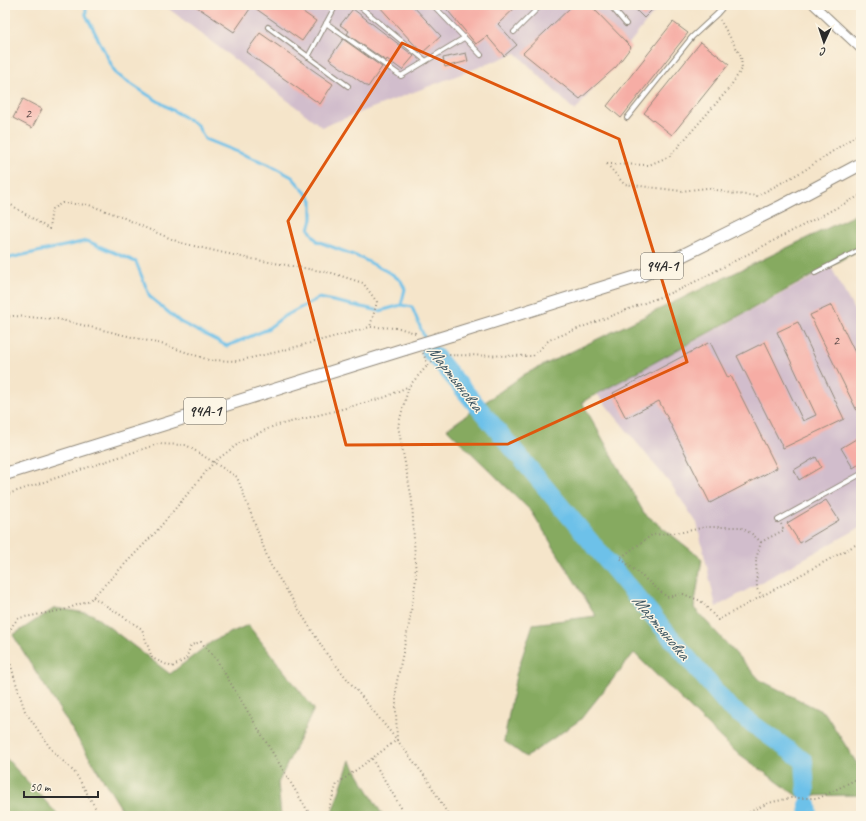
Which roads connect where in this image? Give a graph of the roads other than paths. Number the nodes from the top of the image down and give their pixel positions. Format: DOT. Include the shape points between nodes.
graph roads {
  1 [pos="336,5"];
  2 [pos="358,5"];
  3 [pos="433,5"];
  4 [pos="541,5"];
  5 [pos="610,5"];
  6 [pos="725,5"];
  7 [pos="814,5"];
  8 [pos="326,23"];
  9 [pos="626,24"];
  10 [pos="268,27"];
  11 [pos="514,32"];
  12 [pos="464,38"];
  13 [pos="861,49"];
  14 [pos="481,55"];
  15 [pos="308,57"];
  16 [pos="426,61"];
  17 [pos="348,86"];
  18 [pos="626,118"];
  19 [pos="861,164"];
  20 [pos="861,249"];
  21 [pos="815,273"];
  22 [pos="5,474"];
  23 [pos="861,474"];
  24 [pos="778,520"];
  1 -- 8 [label="lane"];
  2 -- 16 [label="lane"];
  3 -- 12 [label="lane"];
  4 -- 11 [label="lane"];
  5 -- 9 [label="lane"];
  6 -- 18 [label="lane" via="692,37"];
  7 -- 13 [label="street"];
  8 -- 15 [label="lane"];
  8 -- 16 [label="lane" via="401,76"];
  10 -- 15 [label="lane"];
  12 -- 14 [label="lane"];
  12 -- 16 [label="lane"];
  15 -- 17 [label="lane"];
  19 -- 22 [label="main road, 94А-1, bridge" via="643,275"];
  20 -- 21 [label="lane"];
  23 -- 24 [label="lane"];
}
